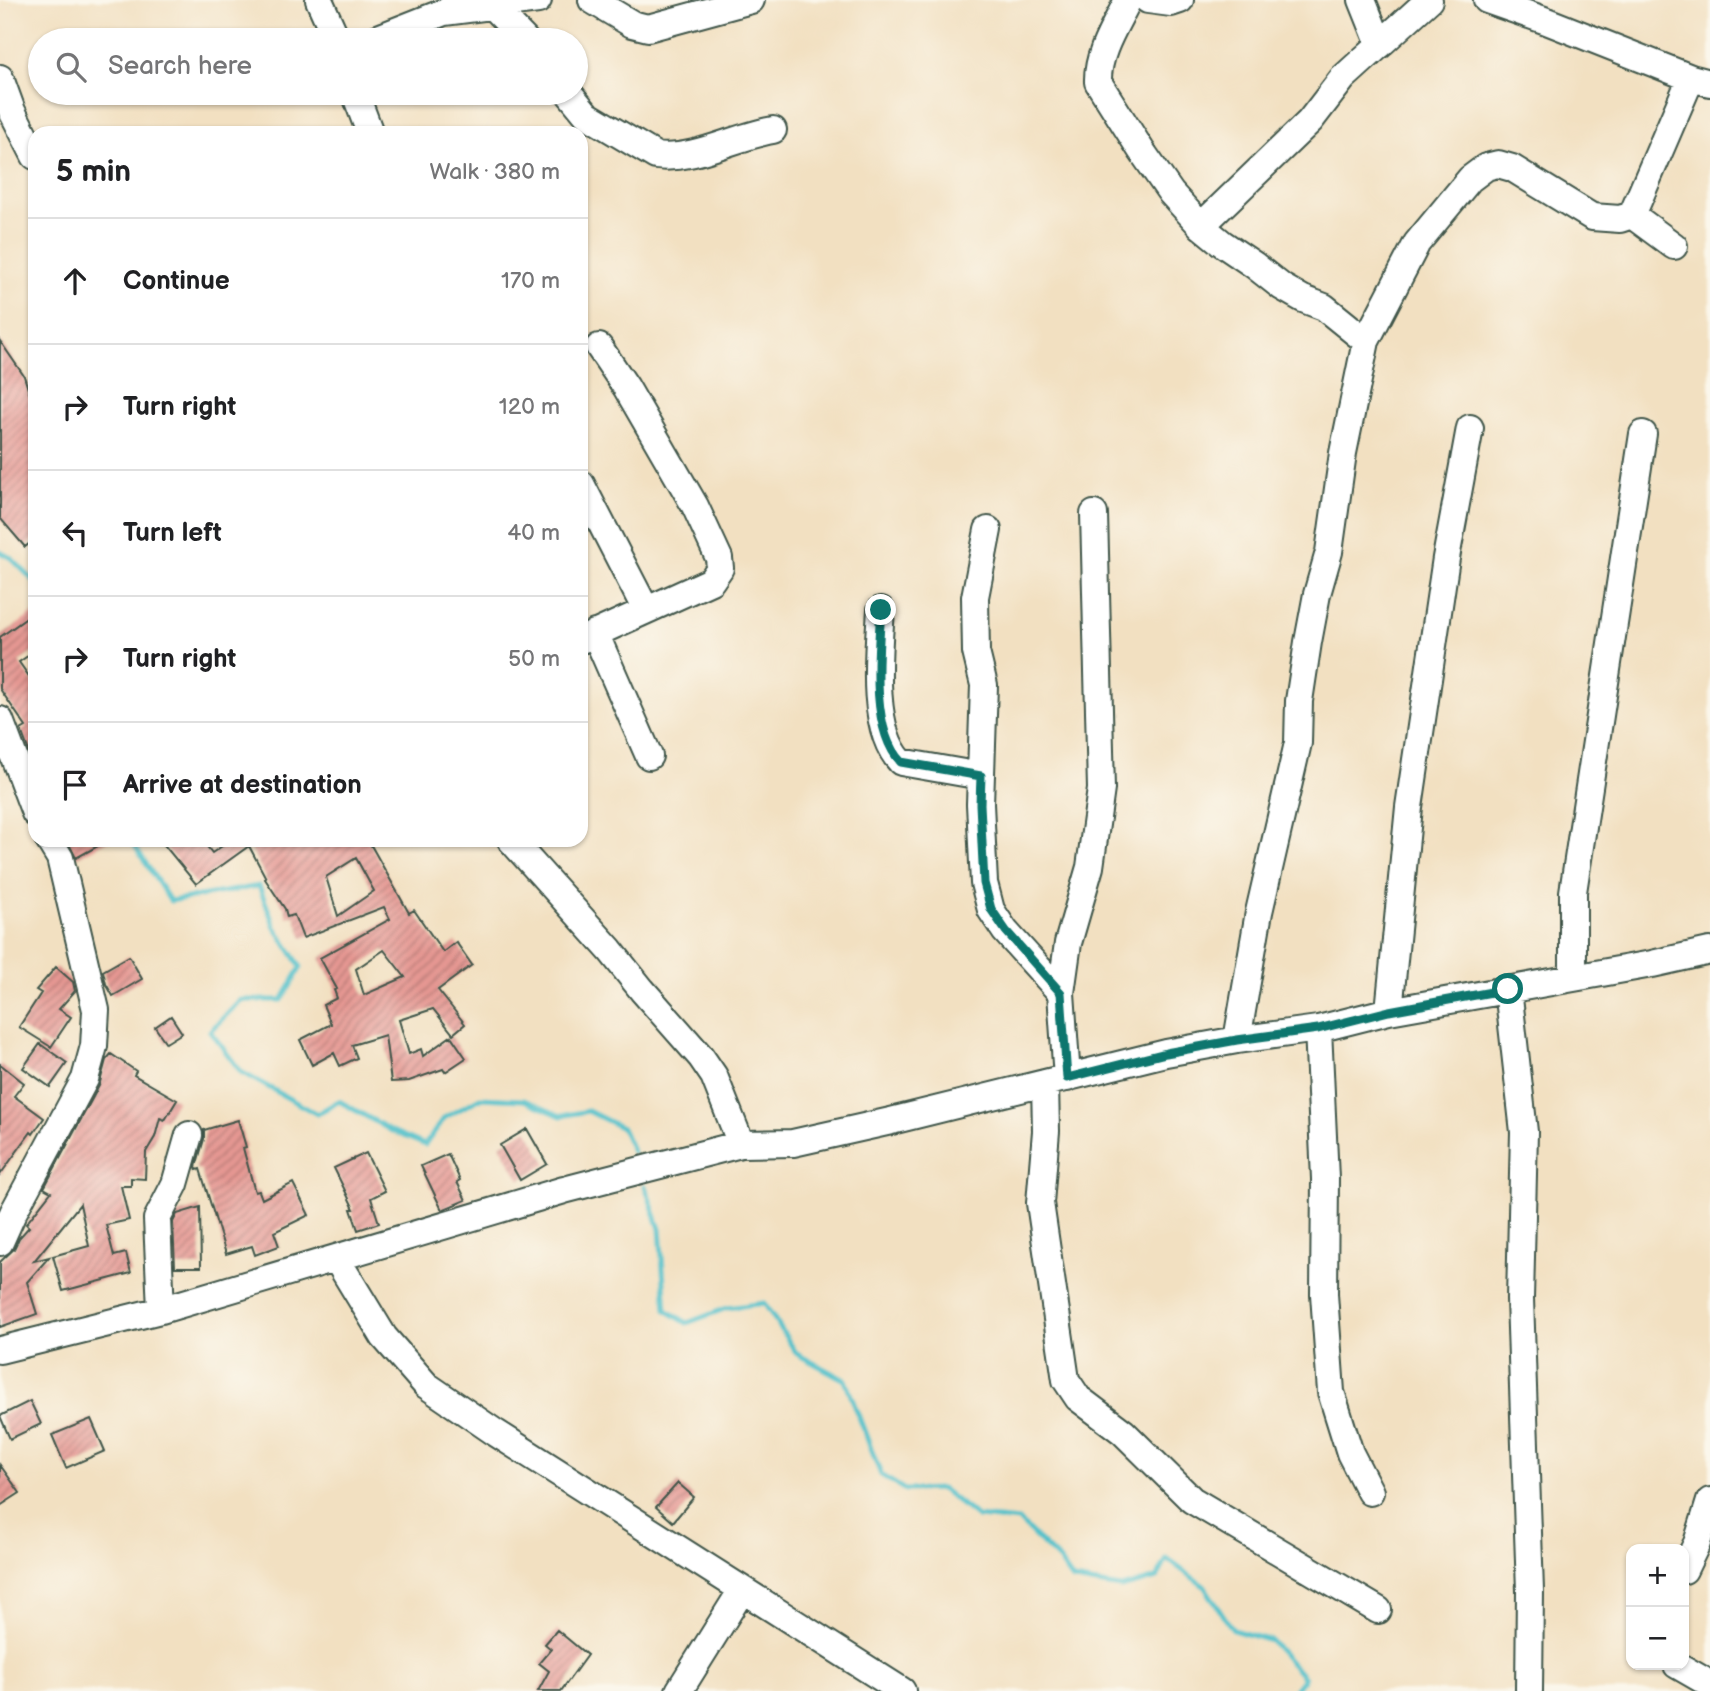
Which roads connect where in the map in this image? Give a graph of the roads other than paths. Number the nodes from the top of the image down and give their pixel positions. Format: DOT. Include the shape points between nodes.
graph roads {
  1 [pos="319,0"];
  2 [pos="538,0"];
  3 [pos="592,0"];
  4 [pos="751,0"];
  5 [pos="1128,0"];
  6 [pos="1148,0"];
  7 [pos="1180,0"];
  8 [pos="1362,0"];
  9 [pos="1429,0"];
  10 [pos="1487,0"];
  11 [pos="491,5"];
  12 [pos="1549,10"];
  13 [pos="332,28"];
  14 [pos="403,28"];
  15 [pos="513,28"];
  16 [pos="1380,44"];
  17 [pos="0,78"];
  18 [pos="1700,81"];
  19 [pos="360,105"];
  20 [pos="579,105"];
  21 [pos="6,110"];
  22 [pos="367,126"];
  23 [pos="773,130"];
  24 [pos="28,145"];
  25 [pos="1632,215"];
  26 [pos="1201,226"];
  27 [pos="1674,246"];
  28 [pos="1366,341"];
  29 [pos="600,347"];
  30 [pos="1470,428"];
  31 [pos="1643,434"];
  32 [pos="588,498"];
  33 [pos="1094,514"];
  34 [pos="988,530"];
  35 [pos="646,610"];
  36 [pos="881,610"];
  37 [pos="588,637"];
  38 [pos="0,720"];
  39 [pos="649,756"];
  40 [pos="981,776"];
  41 [pos="28,794"];
  42 [pos="53,847"];
  43 [pos="516,847"];
  44 [pos="1710,951"];
  45 [pos="1573,977"];
  46 [pos="1508,989"];
  47 [pos="1061,993"];
  48 [pos="1389,1011"];
  49 [pos="1318,1029"];
  50 [pos="1237,1040"];
  51 [pos="1056,1080"];
  52 [pos="189,1135"];
  53 [pos="741,1144"];
  54 [pos="0,1242"];
  55 [pos="336,1258"];
  56 [pos="161,1310"];
  57 [pos="0,1350"];
  58 [pos="1370,1492"];
  59 [pos="1710,1501"];
  60 [pos="1689,1560"];
  61 [pos="742,1590"];
  62 [pos="1378,1610"];
  63 [pos="1685,1670"];
  64 [pos="1710,1684"];
  65 [pos="680,1691"];
  66 [pos="902,1691"];
  67 [pos="1529,1691"];
  1 -- 13 [label="street"];
  2 -- 11 [label="street"];
  3 -- 4 [label="street" via="632,24 648,28"];
  5 -- 26 [label="street" via="1102,54 1098,82 1171,193"];
  6 -- 7 [label="street"];
  8 -- 16 [label="street"];
  9 -- 16 [label="street"];
  10 -- 12 [label="street"];
  11 -- 14 [label="street" via="444,12"];
  11 -- 15 [label="street"];
  12 -- 18 [label="street"];
  16 -- 26 [label="street" via="1343,78 1310,121"];
  17 -- 21 [label="street"];
  18 -- 25 [label="street"];
  19 -- 22 [label="street"];
  20 -- 23 [label="street" via="656,156 670,158"];
  21 -- 24 [label="street"];
  25 -- 27 [label="street"];
  25 -- 28 [label="street" via="1604,220 1592,217 1512,168 1486,167 1470,179 1417,243"];
  26 -- 28 [label="street" via="1282,287 1324,307"];
  28 -- 50 [label="street" via="1329,552 1315,606 1299,701 1298,743 1259,912"];
  29 -- 35 [label="street" via="695,506 719,558 720,568 711,581"];
  30 -- 48 [label="street" via="1409,807"];
  31 -- 45 [label="street" via="1573,892"];
  32 -- 35 [label="street"];
  33 -- 47 [label="street" via="1101,789 1090,867 1068,943"];
  34 -- 40 [label="street" via="975,597 976,652 984,685"];
  35 -- 37 [label="street"];
  36 -- 40 [label="street" via="877,675 884,734 892,753 901,762"];
  37 -- 39 [label="street"];
  38 -- 41 [label="street"];
  40 -- 47 [label="street" via="984,883 991,909"];
  42 -- 54 [label="street" via="60,858 96,1010 94,1045 85,1079"];
  43 -- 53 [label="street" via="701,1057 715,1076"];
  44 -- 45 [label="street"];
  45 -- 46 [label="street"];
  46 -- 48 [label="street"];
  46 -- 67 [label="street" via="1524,1132 1520,1299"];
  47 -- 51 [label="street"];
  48 -- 49 [label="street"];
  49 -- 50 [label="street"];
  49 -- 58 [label="street" via="1331,1392 1350,1453"];
  50 -- 51 [label="street"];
  51 -- 53 [label="street" via="793,1143"];
  51 -- 62 [label="street" via="1040,1203 1066,1380 1078,1398 1123,1432 1192,1500"];
  52 -- 56 [label="street" via="175,1184 157,1219"];
  53 -- 55 [label="street" via="564,1190"];
  55 -- 56 [label="street"];
  55 -- 61 [label="street" via="384,1337 426,1385"];
  56 -- 57 [label="street"];
  59 -- 60 [label="street"];
  61 -- 65 [label="street"];
  61 -- 66 [label="street"];
  63 -- 64 [label="street"];
}
